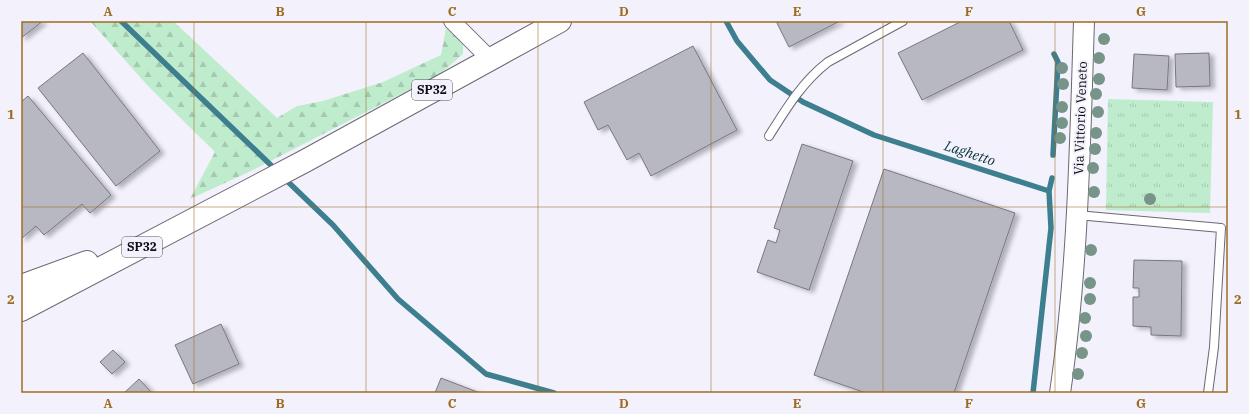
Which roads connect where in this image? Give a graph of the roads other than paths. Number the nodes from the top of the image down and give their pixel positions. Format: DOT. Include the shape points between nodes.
graph roads {
  1 [pos="452,21"];
  2 [pos="560,21"];
  3 [pos="904,21"];
  4 [pos="1084,21"];
  5 [pos="490,59"];
  6 [pos="769,136"];
  7 [pos="235,198"];
  8 [pos="1077,215"];
  9 [pos="1224,228"];
  10 [pos="21,286"];
  11 [pos="21,310"];
  12 [pos="1060,393"];
  13 [pos="1208,393"];
  1 -- 5 [label="street"];
  2 -- 5 [label="main road, SP32"];
  3 -- 6 [label="lane" via="828,62 803,86"];
  4 -- 8 [label="street, Via Vittorio Veneto"];
  5 -- 7 [label="main road, SP32"];
  7 -- 10 [label="main road" via="75,267"];
  7 -- 11 [label="main road, SP32"];
  8 -- 9 [label="lane"];
  8 -- 12 [label="street, Via Vittorio Veneto" via="1068,335"];
  9 -- 13 [label="lane"];
}
